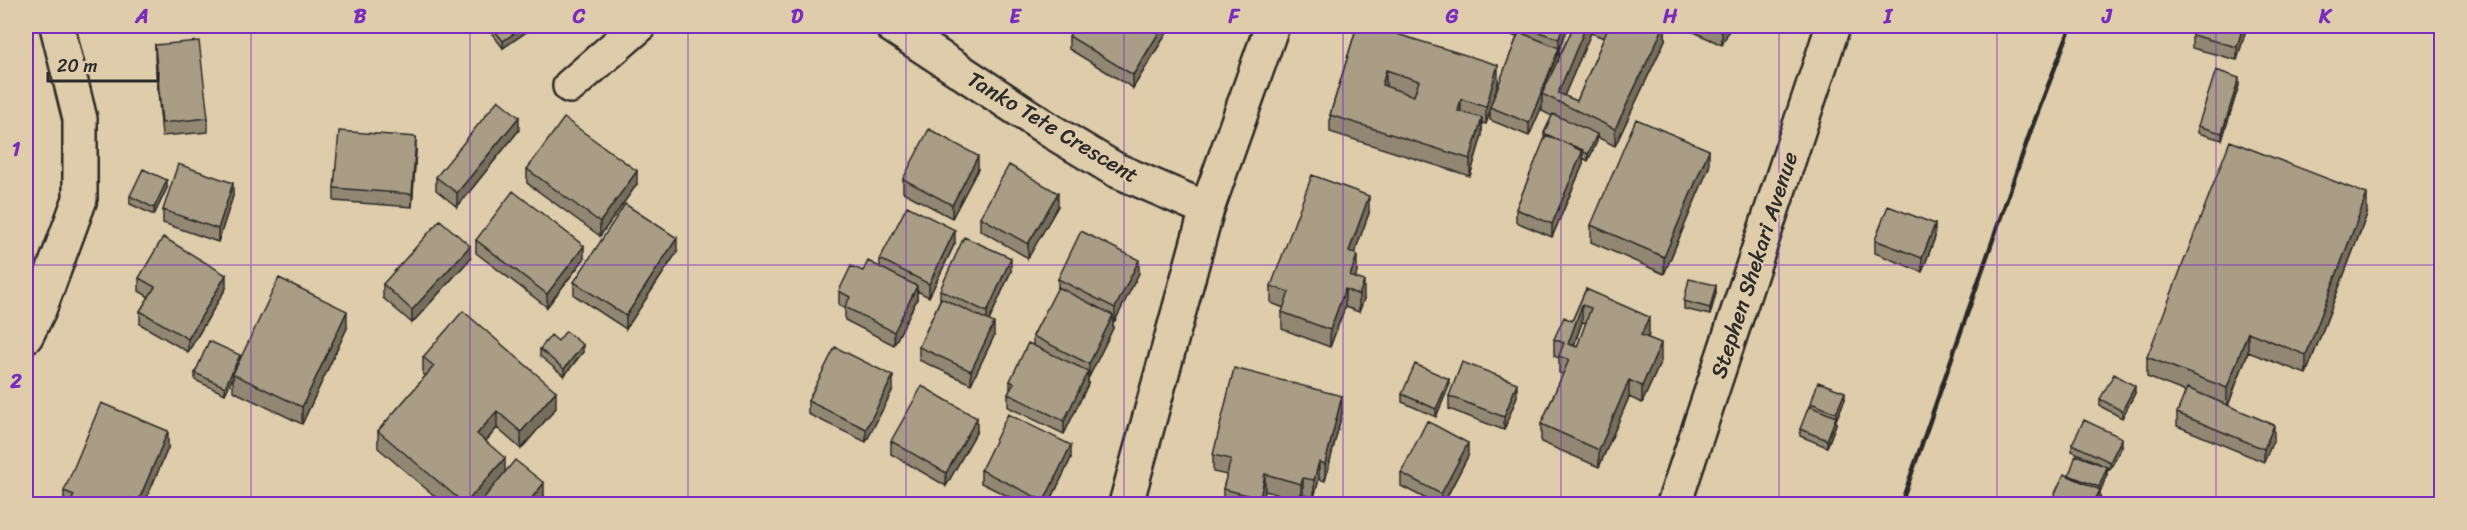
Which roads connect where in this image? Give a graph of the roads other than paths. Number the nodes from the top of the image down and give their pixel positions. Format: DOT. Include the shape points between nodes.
graph roads {
  1 [pos="57,26"];
  2 [pos="639,26"];
  3 [pos="892,26"];
  4 [pos="1272,26"];
  5 [pos="1833,26"];
  6 [pos="570,86"];
  7 [pos="1207,209"];
  8 [pos="26,336"];
  9 [pos="1126,504"];
  10 [pos="1674,504"];
  1 -- 8 [label="street" via="80,119 80,199"];
  2 -- 6 [label="street"];
  3 -- 7 [label="street, Tanko Tete Crescent" via="1116,170"];
  4 -- 7 [label="street"];
  5 -- 10 [label="street, Stephen Shekari Avenue"];
  7 -- 9 [label="street"];
}
